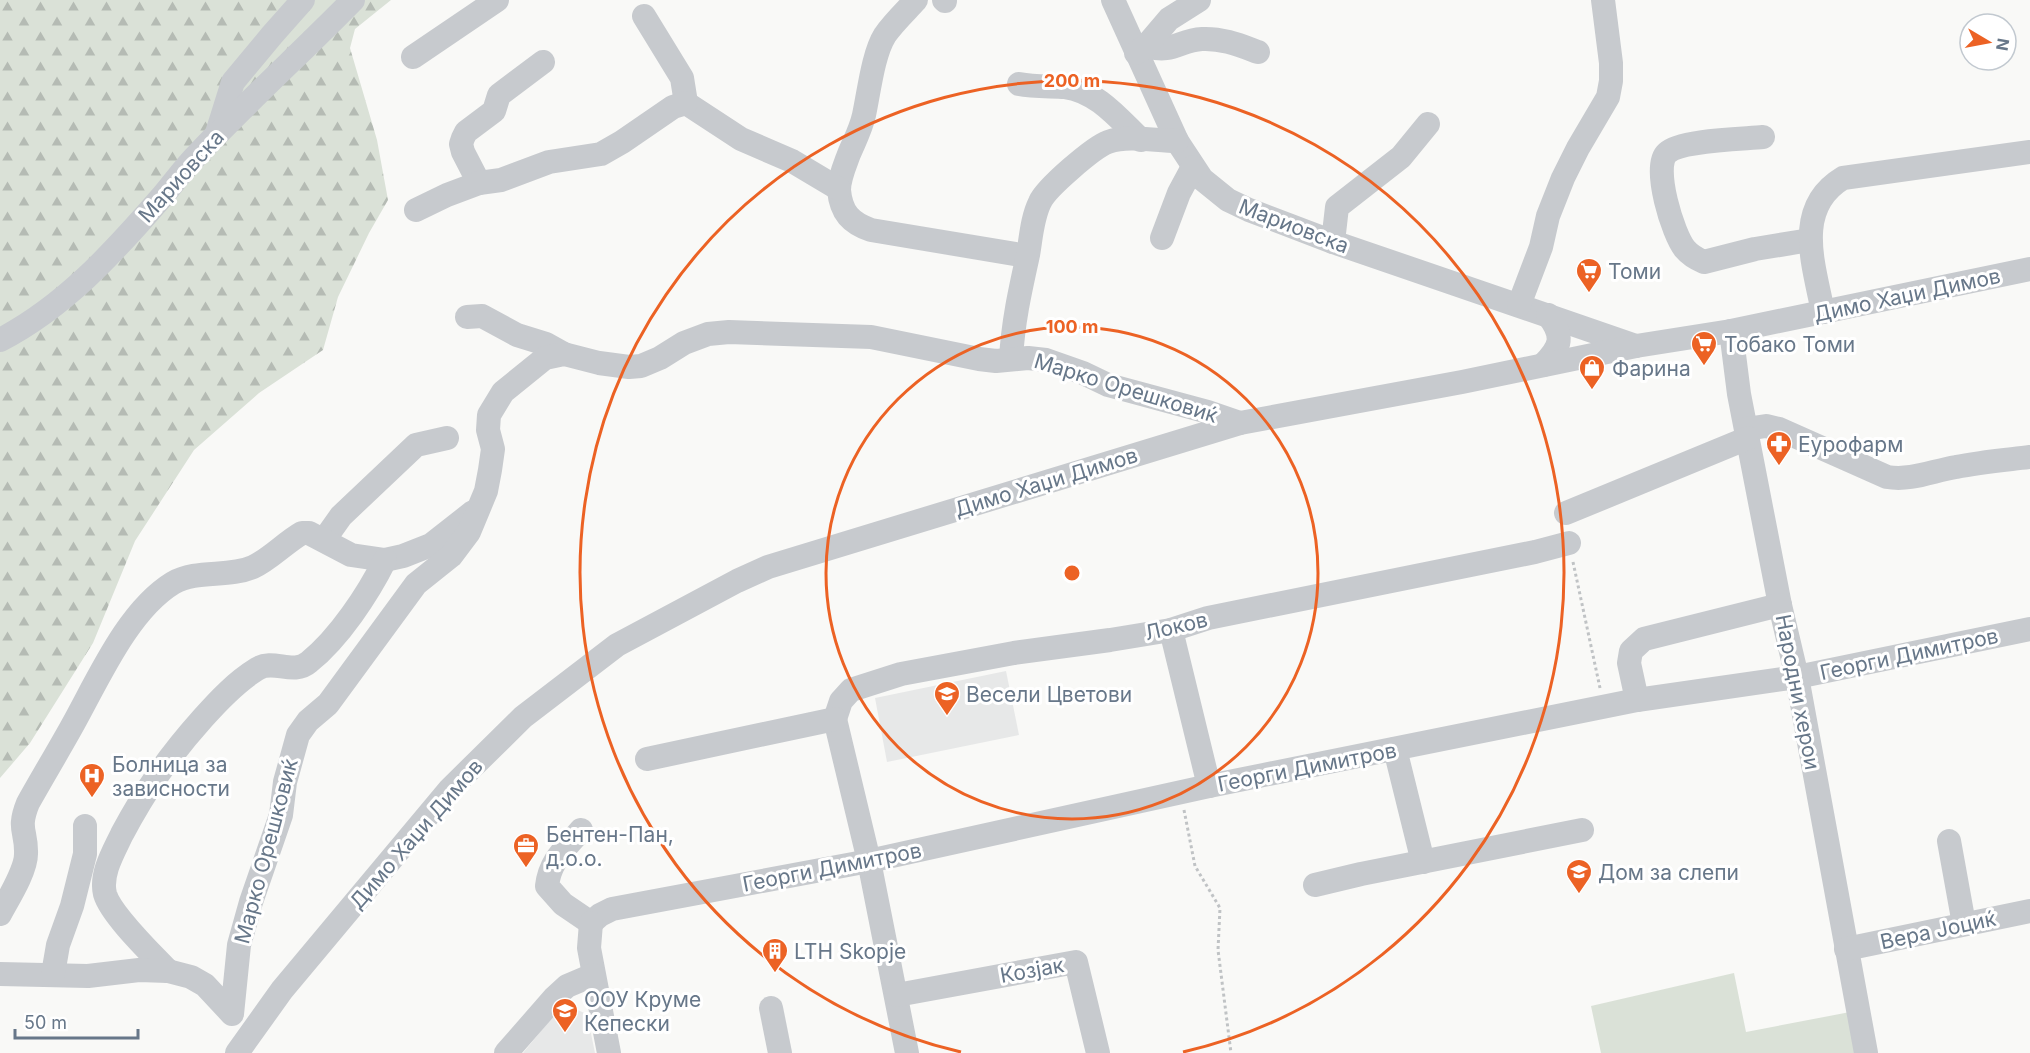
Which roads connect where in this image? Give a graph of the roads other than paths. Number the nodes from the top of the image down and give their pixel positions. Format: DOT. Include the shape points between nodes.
graph roads {
  1 [pos="303,0"];
  2 [pos="353,0"];
  3 [pos="497,0"];
  4 [pos="916,0"];
  5 [pos="1113,0"];
  6 [pos="1198,0"];
  7 [pos="1603,0"];
  8 [pos="644,16"];
  9 [pos="1141,50"];
  10 [pos="1258,52"];
  11 [pos="413,57"];
  12 [pos="543,62"];
  13 [pos="1018,84"];
  14 [pos="686,103"];
  15 [pos="1428,124"];
  16 [pos="217,133"];
  17 [pos="1763,137"];
  18 [pos="1141,140"];
  19 [pos="1177,141"];
  20 [pos="2030,152"];
  21 [pos="1193,167"];
  22 [pos="479,183"];
  23 [pos="839,189"];
  24 [pos="416,210"];
  25 [pos="1162,238"];
  26 [pos="1810,240"];
  27 [pos="1333,242"];
  28 [pos="1028,256"];
  29 [pos="2030,269"];
  30 [pos="1519,305"];
  31 [pos="1823,312"];
  32 [pos="1548,315"];
  33 [pos="467,317"];
  34 [pos="1731,331"];
  35 [pos="0,340"];
  36 [pos="1636,346"];
  37 [pos="564,354"];
  38 [pos="1011,359"];
  39 [pos="1543,365"];
  40 [pos="1240,423"];
  41 [pos="1747,433"];
  42 [pos="447,438"];
  43 [pos="2029,462"];
  44 [pos="481,507"];
  45 [pos="1566,513"];
  46 [pos="324,540"];
  47 [pos="1569,543"];
  48 [pos="385,560"];
  49 [pos="1780,605"];
  50 [pos="2030,629"];
  51 [pos="1171,630"];
  52 [pos="1797,677"];
  53 [pos="1637,700"];
  54 [pos="835,719"];
  55 [pos="1395,749"];
  56 [pos="647,759"];
  57 [pos="1209,786"];
  58 [pos="85,826"];
  59 [pos="581,830"];
  60 [pos="1582,830"];
  61 [pos="1949,841"];
  62 [pos="869,861"];
  63 [pos="1423,862"];
  64 [pos="1315,885"];
  65 [pos="2030,911"];
  66 [pos="0,915"];
  67 [pos="591,923"];
  68 [pos="1964,924"];
  69 [pos="1846,949"];
  70 [pos="168,971"];
  71 [pos="0,974"];
  72 [pos="53,974"];
  73 [pos="593,975"];
  74 [pos="897,995"];
  75 [pos="771,1008"];
  76 [pos="232,1014"];
  77 [pos="243,1049"];
  78 [pos="506,1053"];
  79 [pos="609,1053"];
  80 [pos="780,1053"];
  81 [pos="907,1053"];
  82 [pos="1098,1053"];
  83 [pos="1866,1053"];
  1 -- 16 [label="street" via="233,82"];
  2 -- 16 [label="street, Мариовска"];
  3 -- 11 [label="street"];
  4 -- 23 [label="street" via="880,45 863,118"];
  5 -- 9 [label="street, Мариовска"];
  6 -- 9 [label="street" via="1169,18"];
  7 -- 30 [label="street" via="1611,63 1608,97 1563,178"];
  8 -- 14 [label="street" via="682,78"];
  9 -- 10 [label="street" via="1159,50 1200,39 1230,41"];
  9 -- 19 [label="street, Мариовска"];
  12 -- 22 [label="street" via="499,95 494,111 466,132 461,144 463,152"];
  13 -- 18 [label="street" via="1067,87 1091,95"];
  14 -- 22 [label="street" via="673,107 601,154 549,162 501,180"];
  14 -- 23 [label="street" via="741,139 792,161"];
  15 -- 27 [label="street" via="1401,157 1337,207"];
  16 -- 35 [label="street, Мариовска" via="142,220 75,288 31,323"];
  17 -- 26 [label="street" via="1698,143 1665,154 1661,168 1673,227 1684,248 1704,262"];
  18 -- 19 [label="street, Марко Орешковиќ"];
  18 -- 28 [label="street, Марко Орешковиќ" via="1107,142 1044,194 1037,209"];
  19 -- 21 [label="street, Мариовска"];
  20 -- 26 [label="street" via="1843,178 1824,194 1813,215"];
  21 -- 25 [label="street"];
  21 -- 27 [label="street, Мариовска" via="1228,200"];
  22 -- 24 [label="street"];
  23 -- 28 [label="street" via="849,218 872,230"];
  26 -- 31 [label="street"];
  27 -- 30 [label="street, Мариовска"];
  28 -- 38 [label="street, Марко Орешковиќ" via="1015,309"];
  29 -- 31 [label="street, Димо Хаџи Димов"];
  30 -- 32 [label="street, Мариовска"];
  31 -- 34 [label="street, Димо Хаџи Димов"];
  32 -- 36 [label="street, Мариовска"];
  32 -- 39 [label="street" via="1559,329 1559,342"];
  33 -- 37 [label="street" via="482,316"];
  34 -- 36 [label="street, Димо Хаџи Димов"];
  34 -- 41 [label="street, Народни херои"];
  36 -- 39 [label="street, Димо Хаџи Димов"];
  37 -- 38 [label="street, Марко Орешковиќ" via="599,363 641,366 700,337 729,332 872,337 979,359"];
  37 -- 44 [label="street, Марко Орешковиќ" via="545,358 525,373 503,392 489,415 493,449"];
  38 -- 40 [label="street, Марко Орешковиќ" via="1046,360 1108,385"];
  39 -- 40 [label="street, Димо Хаџи Димов"];
  40 -- 77 [label="street, Димо Хаџи Димов" via="768,567 617,645 523,717 450,789 282,990"];
  41 -- 43 [label="street" via="1766,426 1779,429 1897,479 1956,466"];
  41 -- 45 [label="street"];
  41 -- 49 [label="street, Народни херои"];
  42 -- 46 [label="street" via="416,446 341,516"];
  44 -- 48 [label="street" via="431,545"];
  44 -- 76 [label="street, Марко Орешковиќ" via="451,556 416,584 328,704 298,735 280,815 239,945"];
  46 -- 48 [label="street" via="351,555"];
  46 -- 66 [label="street" via="302,533 255,567 197,575 155,595 108,660 28,803 21,826 26,854 23,867"];
  47 -- 51 [label="street, Локов" via="1209,618"];
  48 -- 70 [label="street" via="373,584 327,646 307,665 260,667 213,708 174,750 128,822 106,870 105,891 110,907"];
  49 -- 52 [label="street, Народни херои"];
  49 -- 53 [label="street" via="1644,639 1631,651 1629,663"];
  50 -- 52 [label="street, Георги Димитров"];
  51 -- 54 [label="street, Локов" via="1014,652 901,674 851,690 841,701"];
  51 -- 57 [label="street"];
  52 -- 53 [label="street, Георги Димитров"];
  52 -- 69 [label="street, Народни херои"];
  53 -- 55 [label="street, Георги Димитров"];
  54 -- 56 [label="street"];
  54 -- 62 [label="street"];
  55 -- 57 [label="street, Георги Димитров"];
  55 -- 63 [label="street"];
  57 -- 62 [label="street, Георги Димитров"];
  58 -- 72 [label="street" via="85,854"];
  59 -- 67 [label="street" via="549,872 547,886 563,904"];
  60 -- 63 [label="street"];
  61 -- 68 [label="street"];
  62 -- 67 [label="street, Георги Димитров" via="612,909"];
  62 -- 74 [label="street"];
  63 -- 64 [label="street"];
  65 -- 68 [label="street, Вера Јоциќ"];
  67 -- 73 [label="street"];
  68 -- 69 [label="street, Вера Јоциќ"];
  69 -- 83 [label="street, Народни херои"];
  70 -- 72 [label="street"];
  70 -- 76 [label="street" via="205,985"];
  71 -- 72 [label="street"];
  73 -- 78 [label="street" via="567,986"];
  73 -- 79 [label="street"];
  74 -- 81 [label="street"];
  74 -- 82 [label="street, Козјак" via="1076,962"];
  75 -- 80 [label="street"];
  76 -- 77 [label="street"];
}
